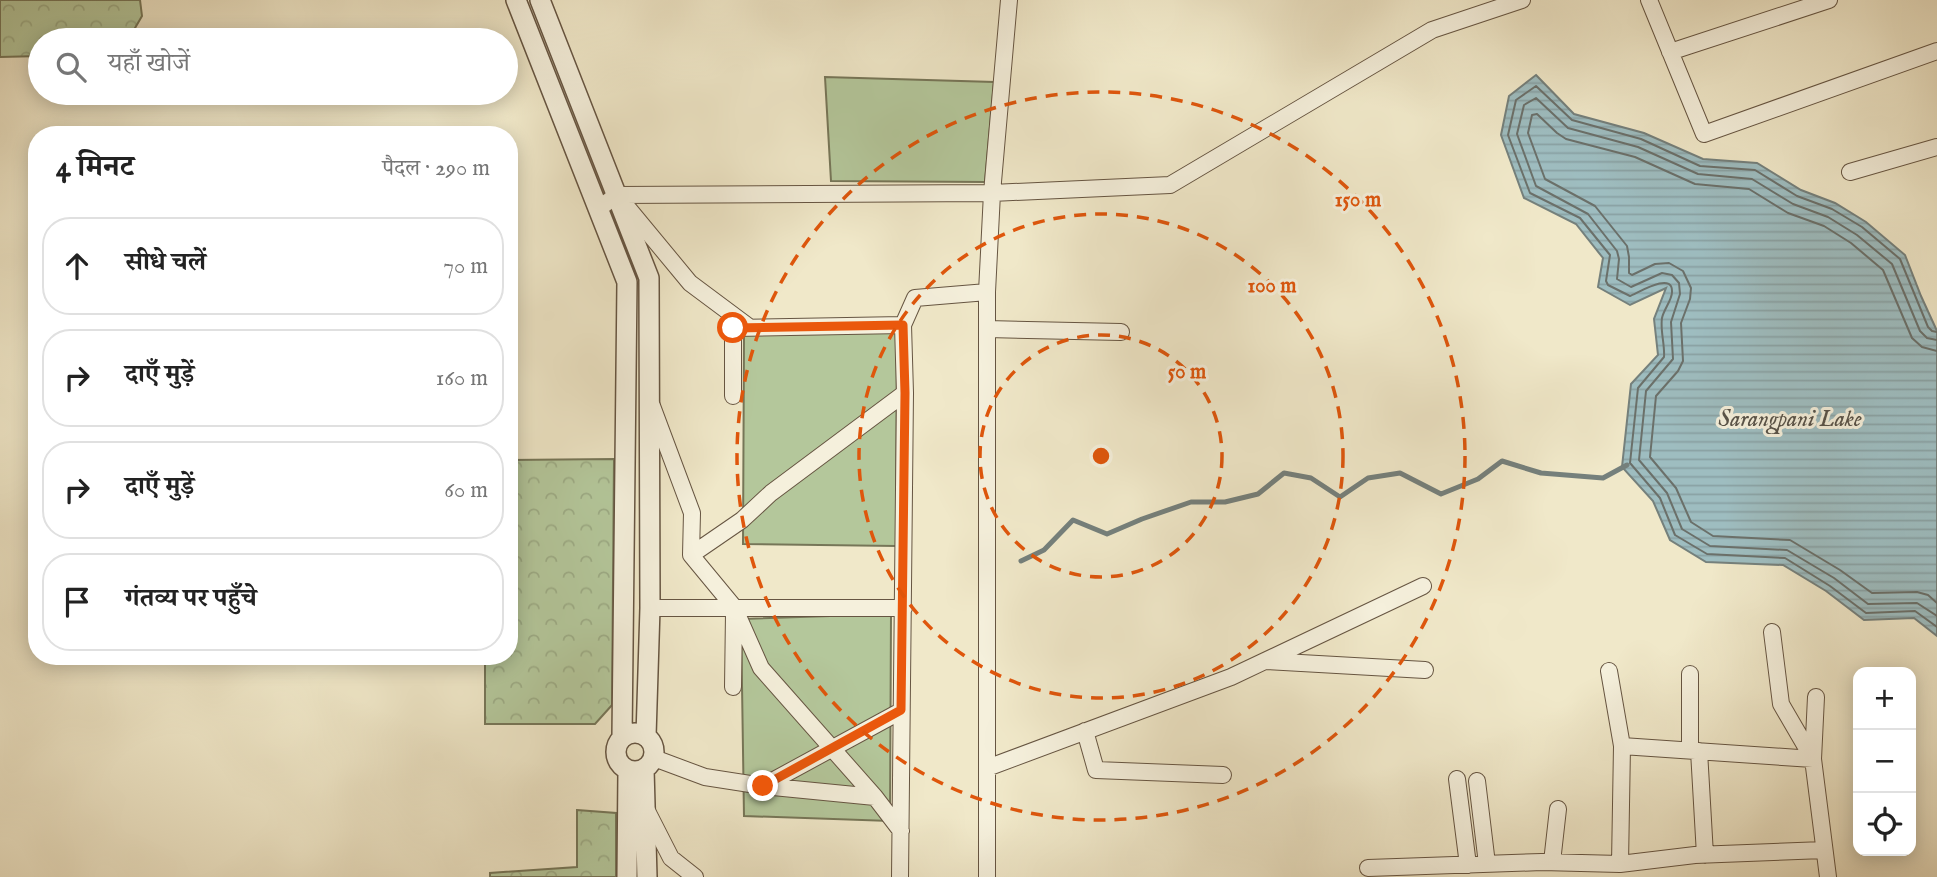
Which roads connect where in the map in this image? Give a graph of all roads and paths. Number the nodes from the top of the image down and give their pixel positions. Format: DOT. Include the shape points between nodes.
graph roads {
  1 [pos="516,0"];
  2 [pos="540,0"];
  3 [pos="1009,0"];
  4 [pos="1521,0"];
  5 [pos="1648,0"];
  6 [pos="1829,0"];
  7 [pos="1937,51"];
  8 [pos="1670,52"];
  9 [pos="1937,147"];
  10 [pos="1850,172"];
  11 [pos="992,193"];
  12 [pos="617,195"];
  13 [pos="598,209"];
  14 [pos="987,292"];
  15 [pos="903,325"];
  16 [pos="748,327"];
  17 [pos="987,329"];
  18 [pos="1121,332"];
  19 [pos="905,393"];
  20 [pos="733,396"];
  21 [pos="649,397"];
  22 [pos="691,555"];
  23 [pos="624,578"];
  24 [pos="650,579"];
  25 [pos="1423,586"];
  26 [pos="734,607"];
  27 [pos="650,608"];
  28 [pos="904,608"];
  29 [pos="1772,632"];
  30 [pos="1264,661"];
  31 [pos="1425,670"];
  32 [pos="1609,671"];
  33 [pos="1690,674"];
  34 [pos="733,687"];
  35 [pos="1816,697"];
  36 [pos="901,710"];
  37 [pos="1085,731"];
  38 [pos="646,736"];
  39 [pos="622,738"];
  40 [pos="1622,747"];
  41 [pos="832,749"];
  42 [pos="1695,750"];
  43 [pos="1814,759"];
  44 [pos="642,766"];
  45 [pos="987,768"];
  46 [pos="1223,775"];
  47 [pos="1457,779"];
  48 [pos="1477,781"];
  49 [pos="763,786"];
  50 [pos="874,797"];
  51 [pos="645,806"];
  52 [pos="1558,809"];
  53 [pos="901,831"];
  54 [pos="1824,850"];
  55 [pos="1704,855"];
  56 [pos="1552,862"];
  57 [pos="1487,864"];
  58 [pos="1620,864"];
  59 [pos="1468,865"];
  60 [pos="1368,868"];
  61 [pos="1585,871"];
  62 [pos="628,877"];
  63 [pos="647,877"];
  64 [pos="695,877"];
  65 [pos="900,877"];
  66 [pos="987,877"];
  67 [pos="1828,877"];
  1 -- 13 [label="street"];
  2 -- 12 [label="street"];
  3 -- 11 [label="street"];
  4 -- 11 [label="street" via="1432,30 1170,185"];
  5 -- 8 [label="street"];
  6 -- 8 [label="street"];
  7 -- 8 [label="street" via="1704,134"];
  9 -- 10 [label="street"];
  11 -- 12 [label="street"];
  11 -- 14 [label="street"];
  12 -- 13 [label="street"];
  12 -- 16 [label="street" via="690,283"];
  12 -- 21 [label="street" via="649,278"];
  13 -- 23 [label="street" via="627,282"];
  14 -- 15 [label="street" via="915,298"];
  14 -- 17 [label="street"];
  15 -- 16 [label="street"];
  15 -- 19 [label="street"];
  16 -- 20 [label="street" via="733,328"];
  17 -- 18 [label="street"];
  17 -- 45 [label="street"];
  19 -- 22 [label="street"];
  19 -- 28 [label="street"];
  21 -- 22 [label="street" via="692,513"];
  21 -- 24 [label="street"];
  22 -- 26 [label="street"];
  23 -- 24 [label="street"];
  23 -- 39 [label="street"];
  24 -- 27 [label="street"];
  25 -- 30 [label="street"];
  26 -- 27 [label="street"];
  26 -- 28 [label="street"];
  26 -- 34 [label="street"];
  26 -- 41 [label="street" via="761,668"];
  27 -- 38 [label="street"];
  28 -- 36 [label="street"];
  29 -- 43 [label="street" via="1781,704"];
  30 -- 31 [label="street"];
  30 -- 37 [label="street"];
  32 -- 40 [label="street"];
  33 -- 42 [label="street"];
  35 -- 43 [label="street"];
  36 -- 41 [label="street"];
  36 -- 53 [label="street"];
  37 -- 45 [label="street"];
  37 -- 46 [label="street" via="1096,770"];
  38 -- 39 [label="street" via="633,733"];
  38 -- 44 [label="street" via="653,746"];
  39 -- 44 [label="street" via="616,756 622,767"];
  40 -- 42 [label="street"];
  40 -- 58 [label="street"];
  41 -- 49 [label="street"];
  41 -- 50 [label="street"];
  42 -- 43 [label="street"];
  42 -- 55 [label="street"];
  43 -- 54 [label="street"];
  44 -- 49 [label="street"];
  44 -- 51 [label="street"];
  44 -- 62 [label="street"];
  45 -- 66 [label="street"];
  47 -- 59 [label="street"];
  48 -- 57 [label="street"];
  49 -- 50 [label="street"];
  50 -- 53 [label="street"];
  51 -- 63 [label="street"];
  51 -- 64 [label="street" via="671,858"];
  52 -- 56 [label="street"];
  53 -- 65 [label="street"];
  54 -- 55 [label="street"];
  54 -- 67 [label="street"];
  55 -- 58 [label="street"];
  56 -- 57 [label="street"];
  56 -- 61 [label="street"];
  57 -- 59 [label="street"];
  58 -- 61 [label="street"];
  59 -- 60 [label="street"];
}
